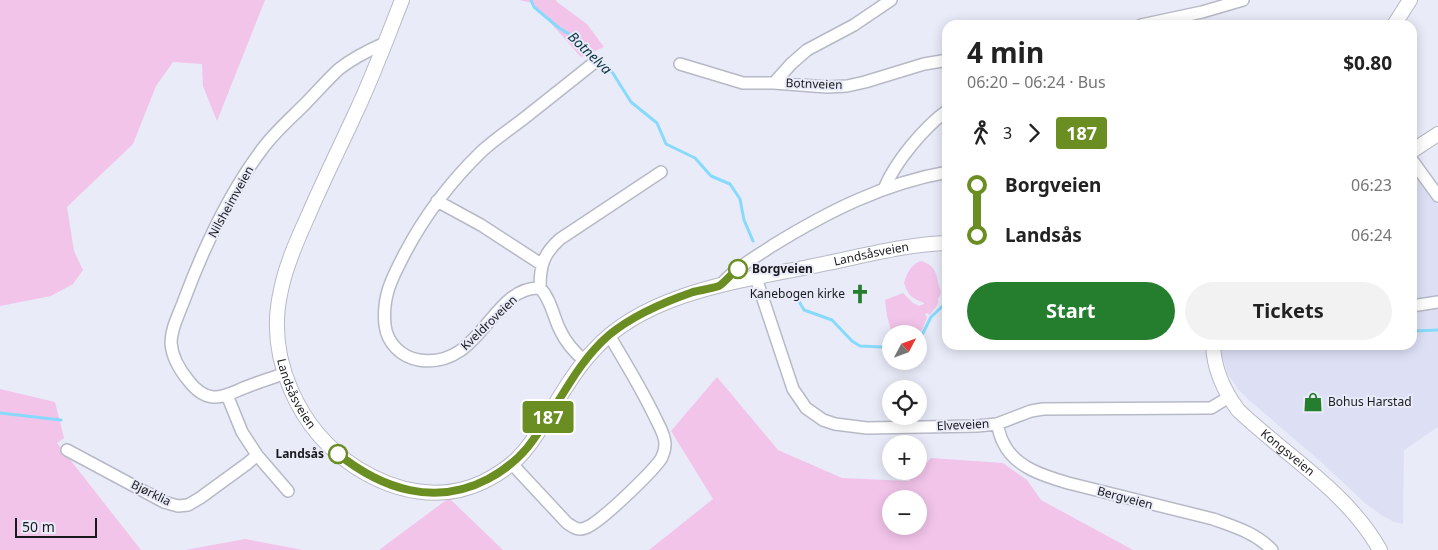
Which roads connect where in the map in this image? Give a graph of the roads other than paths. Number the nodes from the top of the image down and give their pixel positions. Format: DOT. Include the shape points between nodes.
graph roads {
  1 [pos="402,0"];
  2 [pos="891,0"];
  3 [pos="1243,0"];
  4 [pos="1410,0"];
  5 [pos="1164,20"];
  6 [pos="1397,20"];
  7 [pos="385,43"];
  8 [pos="942,61"];
  9 [pos="595,62"];
  10 [pos="680,64"];
  11 [pos="774,82"];
  12 [pos="942,115"];
  13 [pos="1438,134"];
  14 [pos="1417,148"];
  15 [pos="1417,167"];
  16 [pos="661,172"];
  17 [pos="942,173"];
  18 [pos="884,189"];
  19 [pos="1438,195"];
  20 [pos="437,201"];
  21 [pos="942,242"];
  22 [pos="541,264"];
  23 [pos="756,278"];
  24 [pos="721,285"];
  25 [pos="540,288"];
  26 [pos="1438,302"];
  27 [pos="1417,305"];
  28 [pos="609,335"];
  29 [pos="1214,350"];
  30 [pos="585,361"];
  31 [pos="285,373"];
  32 [pos="227,395"];
  33 [pos="1229,397"];
  34 [pos="997,424"];
  35 [pos="67,450"];
  36 [pos="257,455"];
  37 [pos="512,464"];
  38 [pos="288,491"];
  39 [pos="1272,550"];
  40 [pos="1380,550"];
  1 -- 7 [label="street, Landsåsveien"];
  2 -- 11 [label="street" via="854,25 807,50"];
  3 -- 5 [label="street"];
  4 -- 6 [label="street"];
  7 -- 31 [label="street, Landsåsveien" via="300,234 280,290 278,342"];
  7 -- 32 [label="street, Nilsheimveien" via="338,70 275,134 251,165 207,245 175,323 171,343 181,372 190,383 213,397"];
  8 -- 11 [label="street, Botnveien" via="847,86"];
  9 -- 20 [label="street, Kveldroveien" via="482,151"];
  10 -- 11 [label="street, Botnveien" via="743,83"];
  12 -- 18 [label="street" via="908,150"];
  13 -- 14 [label="street"];
  15 -- 19 [label="street"];
  16 -- 22 [label="street" via="560,239"];
  17 -- 18 [label="street"];
  18 -- 24 [label="street" via="807,225 734,272"];
  20 -- 22 [label="street"];
  20 -- 25 [label="street, Kveldroveien" via="407,249 384,304 385,329 400,352 419,360 443,359 456,354 514,296"];
  21 -- 23 [label="street, Landsåsveien"];
  22 -- 25 [label="street"];
  23 -- 24 [label="street, Landsåsveien"];
  23 -- 34 [label="street, Elveveien" via="792,389 814,415 835,424 867,428"];
  24 -- 28 [label="street, Landsåsveien" via="670,301"];
  25 -- 30 [label="street" via="546,294 560,331"];
  26 -- 27 [label="street"];
  28 -- 30 [label="street, Landsåsveien"];
  28 -- 37 [label="street" via="663,435 662,458 611,510 591,526 579,529 567,523"];
  29 -- 33 [label="street, Kongsveien" via="1219,374"];
  30 -- 37 [label="street, Landsåsveien" via="535,437"];
  31 -- 32 [label="street"];
  31 -- 37 [label="street, Landsåsveien" via="303,414 323,440 357,468 399,488 424,493 450,492 468,488"];
  32 -- 36 [label="street" via="242,432"];
  33 -- 34 [label="street, Elveveien" via="1206,408 1043,408"];
  33 -- 40 [label="street, Kongsveien" via="1238,410 1335,493 1354,513"];
  34 -- 39 [label="street, Bergveien" via="1011,455 1047,477 1213,519 1251,533"];
  35 -- 36 [label="street, Bjørklia" via="164,502 178,506 200,498"];
  36 -- 38 [label="street"];
}
